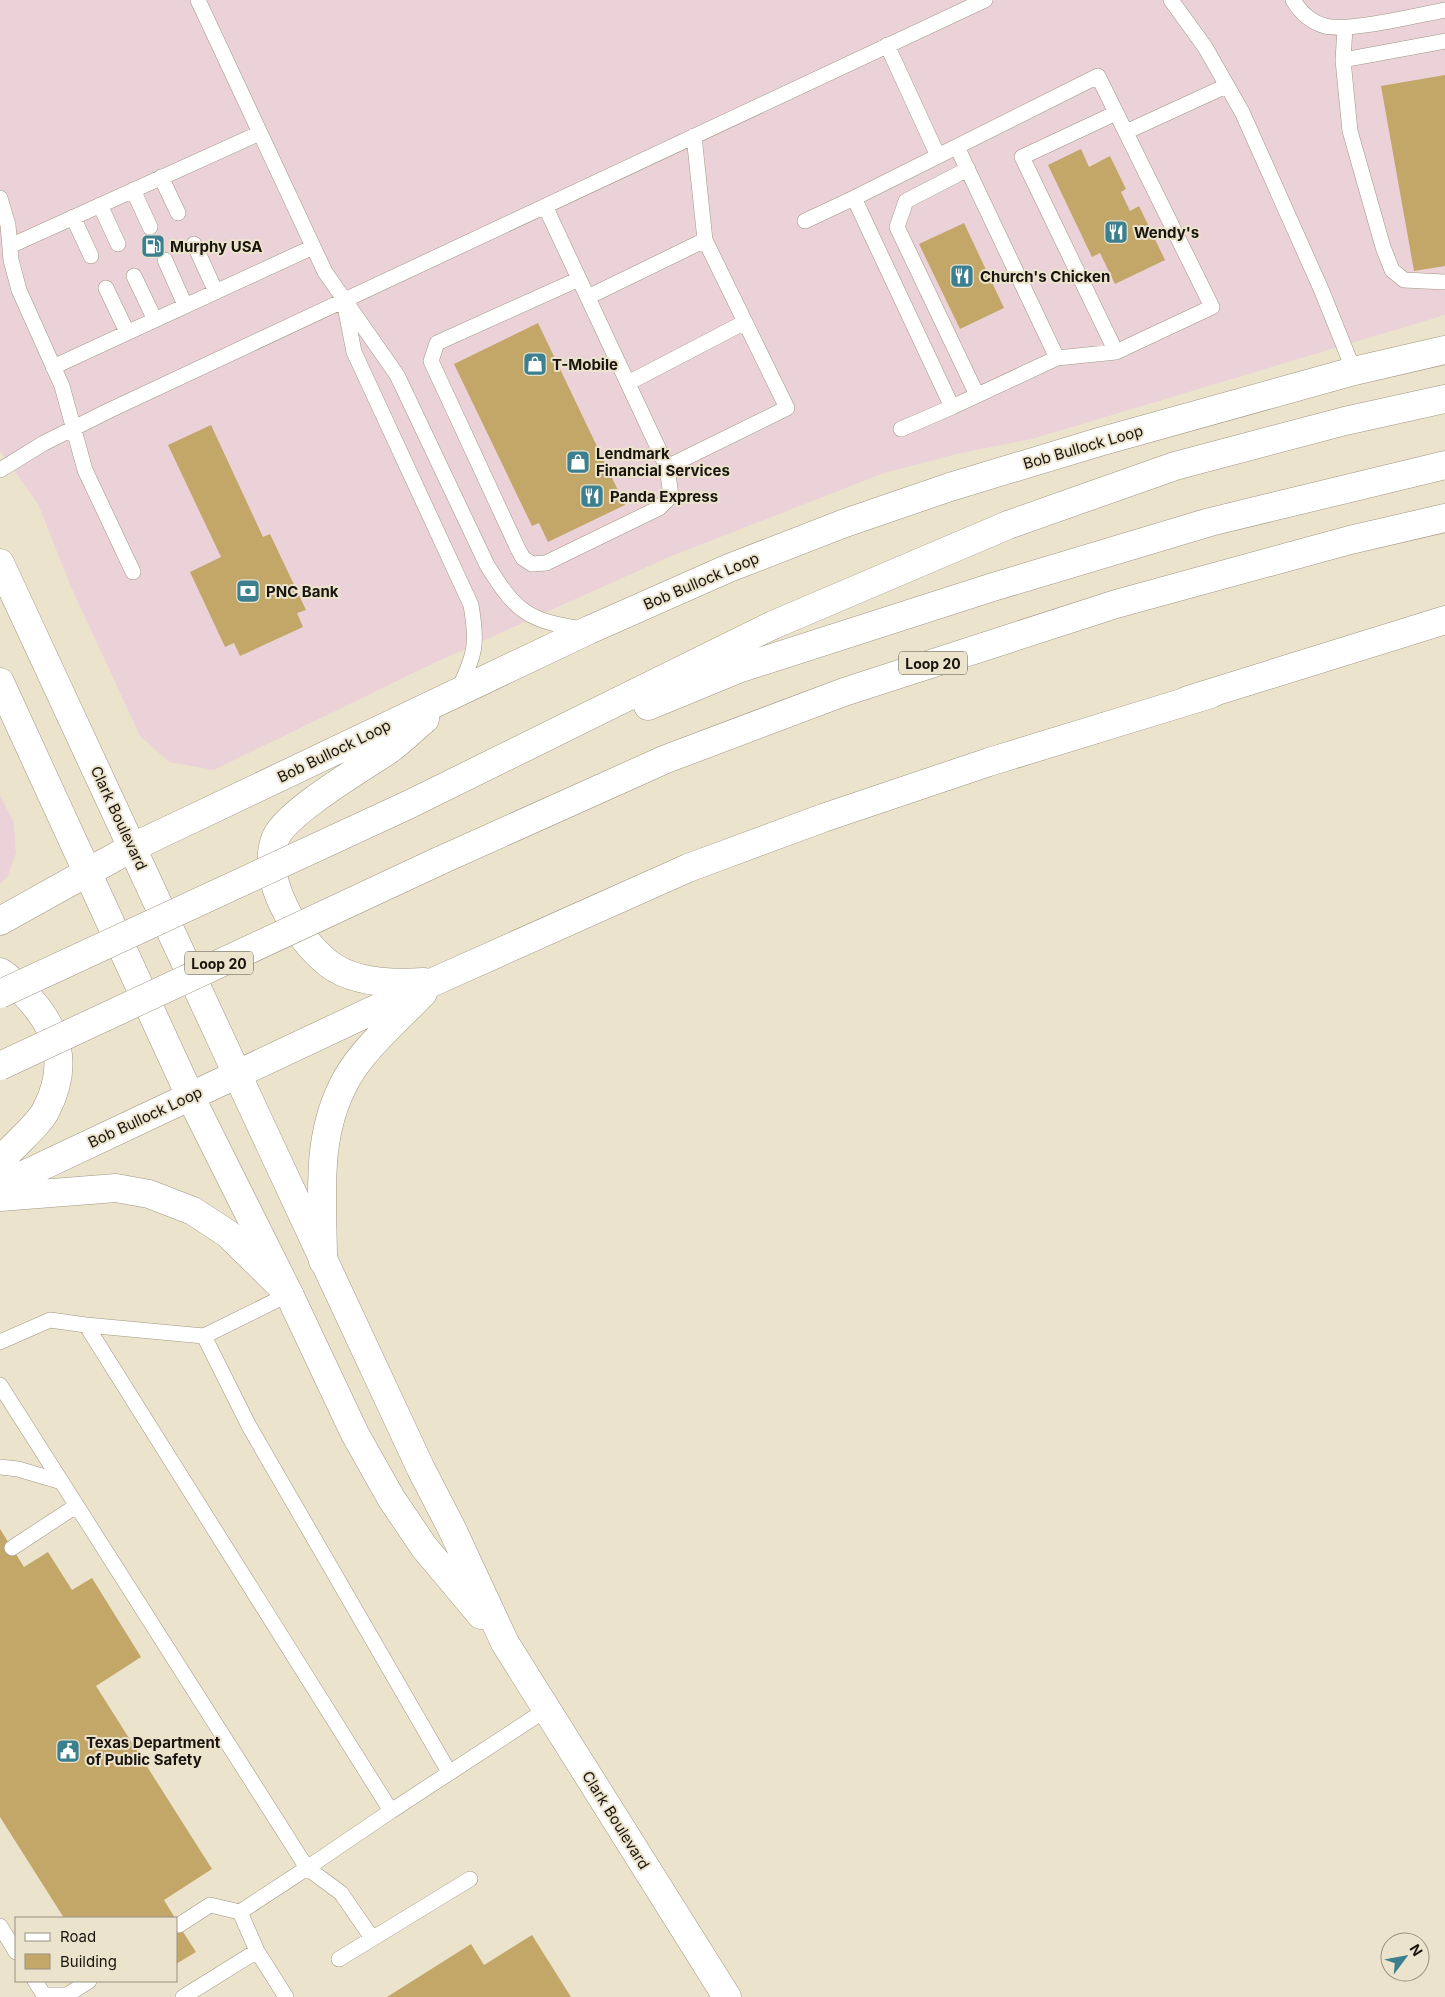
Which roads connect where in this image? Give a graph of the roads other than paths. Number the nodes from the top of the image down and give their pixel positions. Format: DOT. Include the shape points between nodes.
graph roads {
  1 [pos="198,0"];
  2 [pos="985,0"];
  3 [pos="1171,0"];
  4 [pos="1293,0"];
  5 [pos="1445,10"];
  6 [pos="1345,28"];
  7 [pos="1445,41"];
  8 [pos="887,45"];
  9 [pos="1343,60"];
  10 [pos="1226,86"];
  11 [pos="1116,113"];
  12 [pos="1126,132"];
  13 [pos="260,133"];
  14 [pos="694,136"];
  15 [pos="957,147"];
  16 [pos="938,156"];
  17 [pos="968,169"];
  18 [pos="161,177"];
  19 [pos="133,190"];
  20 [pos="0,198"];
  21 [pos="854,198"];
  22 [pos="100,205"];
  23 [pos="545,206"];
  24 [pos="178,212"];
  25 [pos="73,217"];
  26 [pos="806,221"];
  27 [pos="150,227"];
  28 [pos="705,240"];
  29 [pos="118,244"];
  30 [pos="194,244"];
  31 [pos="10,246"];
  32 [pos="313,247"];
  33 [pos="91,256"];
  34 [pos="164,260"];
  35 [pos="134,276"];
  36 [pos="579,279"];
  37 [pos="1445,282"];
  38 [pos="106,288"];
  39 [pos="216,292"];
  40 [pos="588,298"];
  41 [pos="344,300"];
  42 [pos="185,305"];
  43 [pos="155,320"];
  44 [pos="746,322"];
  45 [pos="127,332"];
  46 [pos="1445,350"];
  47 [pos="1116,352"];
  48 [pos="1056,358"];
  49 [pos="54,367"];
  50 [pos="1354,372"];
  51 [pos="628,383"];
  52 [pos="976,395"];
  53 [pos="1445,399"];
  54 [pos="952,407"];
  55 [pos="72,429"];
  56 [pos="902,429"];
  57 [pos="1445,465"];
  58 [pos="667,467"];
  59 [pos="0,470"];
  60 [pos="1445,518"];
  61 [pos="0,563"];
  62 [pos="133,572"];
  63 [pos="1445,620"];
  64 [pos="589,630"];
  65 [pos="1445,634"];
  66 [pos="0,682"];
  67 [pos="458,692"];
  68 [pos="1188,700"];
  69 [pos="410,804"];
  70 [pos="133,847"];
  71 [pos="87,872"];
  72 [pos="0,921"];
  73 [pos="0,972"];
  74 [pos="433,982"];
  75 [pos="0,994"];
  76 [pos="0,1066"];
  77 [pos="237,1074"];
  78 [pos="190,1096"];
  79 [pos="0,1162"];
  80 [pos="0,1186"];
  81 [pos="0,1197"];
  82 [pos="323,1261"];
  83 [pos="289,1294"];
  84 [pos="86,1325"];
  85 [pos="204,1336"];
  86 [pos="0,1342"];
  87 [pos="0,1385"];
  88 [pos="0,1467"];
  89 [pos="62,1482"];
  90 [pos="76,1506"];
  91 [pos="12,1548"];
  92 [pos="505,1643"];
  93 [pos="547,1709"];
  94 [pos="450,1772"];
  95 [pos="391,1811"];
  96 [pos="307,1868"];
  97 [pos="470,1879"];
  98 [pos="240,1912"];
  99 [pos="178,1925"];
  100 [pos="0,1926"];
  101 [pos="372,1938"];
  102 [pos="15,1950"];
  103 [pos="257,1951"];
  104 [pos="339,1959"];
  105 [pos="36,1982"];
  106 [pos="88,1982"];
  107 [pos="67,1996"];
  108 [pos="182,1997"];
  109 [pos="286,1997"];
  110 [pos="727,1997"];
  1 -- 13 [label="lane"];
  2 -- 8 [label="lane"];
  3 -- 10 [label="lane" via="1205,47"];
  4 -- 6 [label="lane" via="1309,19 1326,26"];
  5 -- 6 [label="lane"];
  6 -- 9 [label="lane"];
  7 -- 9 [label="lane"];
  8 -- 14 [label="lane"];
  8 -- 16 [label="lane"];
  9 -- 37 [label="lane" via="1350,131 1392,270 1404,280"];
  10 -- 12 [label="lane"];
  10 -- 50 [label="lane" via="1246,121"];
  11 -- 12 [label="lane"];
  11 -- 15 [label="lane" via="1098,76"];
  11 -- 47 [label="lane" via="1022,157"];
  12 -- 47 [label="lane" via="1212,307"];
  13 -- 18 [label="lane"];
  13 -- 32 [label="lane"];
  14 -- 23 [label="lane"];
  14 -- 28 [label="lane"];
  15 -- 16 [label="lane"];
  15 -- 17 [label="lane"];
  16 -- 21 [label="lane"];
  17 -- 48 [label="lane"];
  17 -- 52 [label="lane" via="906,201 897,227"];
  18 -- 19 [label="lane"];
  18 -- 24 [label="lane"];
  19 -- 22 [label="lane"];
  19 -- 27 [label="lane"];
  20 -- 31 [label="lane"];
  21 -- 26 [label="lane"];
  21 -- 54 [label="lane"];
  22 -- 25 [label="lane"];
  22 -- 29 [label="lane"];
  23 -- 36 [label="lane"];
  23 -- 41 [label="lane"];
  25 -- 31 [label="lane"];
  25 -- 33 [label="lane"];
  28 -- 40 [label="lane"];
  28 -- 44 [label="lane"];
  30 -- 39 [label="lane"];
  31 -- 49 [label="lane" via="19,290"];
  32 -- 39 [label="lane"];
  32 -- 41 [label="lane"];
  34 -- 42 [label="lane"];
  35 -- 43 [label="lane"];
  36 -- 40 [label="lane"];
  36 -- 58 [label="lane" via="437,343 432,351 431,361 522,558 532,564 546,563 659,508 671,496"];
  38 -- 45 [label="lane"];
  39 -- 42 [label="lane"];
  40 -- 51 [label="lane"];
  41 -- 55 [label="lane"];
  41 -- 64 [label="lane" via="397,375 487,565 504,591 523,611 553,625"];
  41 -- 67 [label="lane" via="354,352 471,605 477,636 471,662"];
  42 -- 43 [label="lane"];
  43 -- 45 [label="lane"];
  44 -- 51 [label="lane"];
  44 -- 58 [label="lane" via="787,408"];
  45 -- 49 [label="lane"];
  46 -- 50 [label="main road, Bob Bullock Loop"];
  47 -- 48 [label="lane"];
  48 -- 52 [label="lane"];
  49 -- 55 [label="lane"];
  50 -- 64 [label="main road, Bob Bullock Loop" via="950,487 729,568"];
  51 -- 58 [label="lane"];
  52 -- 54 [label="lane"];
  53 -- 69 [label="main road" via="1344,421 1175,466 1008,525 773,625"];
  54 -- 56 [label="lane"];
  55 -- 59 [label="lane"];
  55 -- 62 [label="lane" via="85,470"];
  57 -- 69 [label="main road" via="1210,522 738,669"];
  60 -- 76 [label="main road, Loop 20, bridge" via="1350,540 1116,604 844,692 666,759"];
  61 -- 70 [label="main road, Clark Boulevard"];
  63 -- 68 [label="main road"];
  64 -- 67 [label="main road, Bob Bullock Loop"];
  65 -- 68 [label="main road, Bob Bullock Loop"];
  66 -- 71 [label="main road"];
  67 -- 70 [label="main road, Bob Bullock Loop"];
  67 -- 74 [label="main road" via="390,748 299,811 276,837 272,863 276,892 289,917 330,964 360,978 396,984"];
  68 -- 74 [label="main road, Bob Bullock Loop" via="832,815 697,865"];
  69 -- 75 [label="main road, bridge"];
  70 -- 71 [label="main road, Bob Bullock Loop"];
  70 -- 77 [label="main road, Clark Boulevard"];
  71 -- 72 [label="main road, Bob Bullock Loop"];
  71 -- 78 [label="main road"];
  73 -- 79 [label="main road" via="41,1010 53,1034 59,1058 46,1112"];
  74 -- 77 [label="main road, Bob Bullock Loop"];
  74 -- 82 [label="main road" via="347,1077 330,1116 322,1150"];
  77 -- 78 [label="main road, Bob Bullock Loop"];
  77 -- 82 [label="main road, Clark Boulevard"];
  78 -- 80 [label="main road, Bob Bullock Loop"];
  78 -- 83 [label="main road"];
  81 -- 83 [label="main road" via="116,1188 150,1194 193,1211 228,1234"];
  82 -- 92 [label="main road, Clark Boulevard"];
  83 -- 85 [label="lane"];
  83 -- 92 [label="main road" via="355,1434 391,1498 424,1547"];
  84 -- 85 [label="lane"];
  84 -- 86 [label="lane" via="50,1320"];
  84 -- 95 [label="lane"];
  85 -- 94 [label="lane" via="249,1426"];
  87 -- 89 [label="lane"];
  88 -- 89 [label="lane"];
  89 -- 90 [label="lane"];
  90 -- 91 [label="lane"];
  90 -- 96 [label="lane"];
  92 -- 93 [label="main road, Clark Boulevard"];
  93 -- 94 [label="lane"];
  93 -- 110 [label="main road, Clark Boulevard"];
  94 -- 95 [label="lane"];
  95 -- 96 [label="lane"];
  96 -- 98 [label="lane"];
  96 -- 101 [label="lane" via="341,1894"];
  97 -- 101 [label="lane"];
  98 -- 99 [label="lane" via="210,1904"];
  98 -- 103 [label="lane"];
  100 -- 102 [label="lane"];
  101 -- 104 [label="lane"];
  103 -- 108 [label="lane"];
  103 -- 109 [label="lane"];
  105 -- 107 [label="lane" via="44,1995"];
  106 -- 107 [label="lane"];
}
